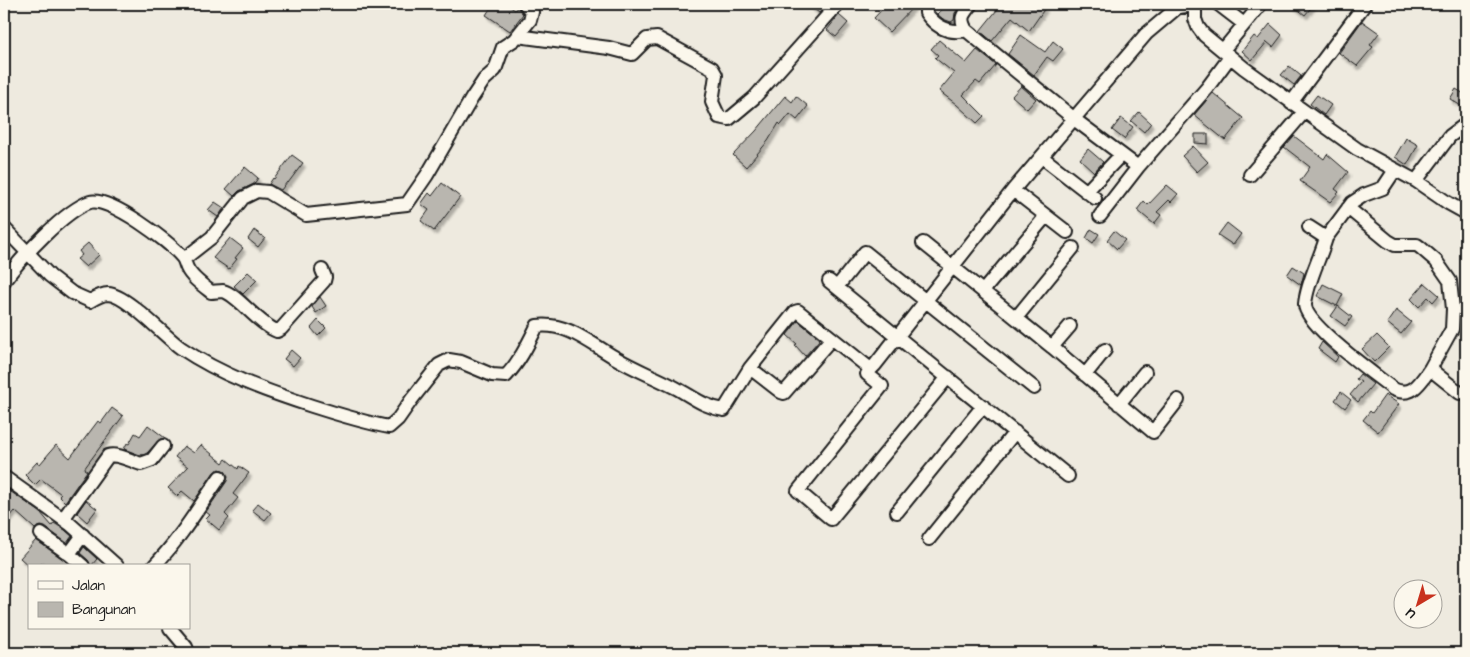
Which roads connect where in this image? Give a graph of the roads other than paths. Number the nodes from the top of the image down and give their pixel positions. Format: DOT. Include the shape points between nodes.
graph roads {
  1 [pos="525,4"];
  2 [pos="838,4"];
  3 [pos="926,4"];
  4 [pos="971,4"];
  5 [pos="1195,4"];
  6 [pos="1218,4"];
  7 [pos="1261,4"];
  8 [pos="1365,4"];
  9 [pos="1244,24"];
  10 [pos="966,30"];
  11 [pos="517,36"];
  12 [pos="1226,54"];
  13 [pos="1291,103"];
  14 [pos="1304,112"];
  15 [pos="1074,118"];
  16 [pos="1466,124"];
  17 [pos="1042,157"];
  18 [pos="1119,157"];
  19 [pos="1138,167"];
  20 [pos="1395,170"];
  21 [pos="1250,175"];
  22 [pos="1416,182"];
  23 [pos="1013,190"];
  24 [pos="1348,208"];
  25 [pos="1466,213"];
  26 [pos="1046,216"];
  27 [pos="1100,216"];
  28 [pos="1309,227"];
  29 [pos="4,228"];
  30 [pos="1066,232"];
  31 [pos="1326,238"];
  32 [pos="923,243"];
  33 [pos="1073,248"];
  34 [pos="28,252"];
  35 [pos="184,259"];
  36 [pos="952,267"];
  37 [pos="322,270"];
  38 [pos="4,281"];
  39 [pos="983,291"];
  40 [pos="926,300"];
  41 [pos="1016,318"];
  42 [pos="1070,326"];
  43 [pos="898,336"];
  44 [pos="832,338"];
  45 [pos="1052,347"];
  46 [pos="1105,350"];
  47 [pos="750,368"];
  48 [pos="872,368"];
  49 [pos="1430,369"];
  50 [pos="1145,372"];
  51 [pos="1085,375"];
  52 [pos="948,377"];
  53 [pos="1034,388"];
  54 [pos="1460,393"];
  55 [pos="1178,400"];
  56 [pos="1119,404"];
  57 [pos="983,406"];
  58 [pos="1015,432"];
  59 [pos="163,446"];
  60 [pos="1068,476"];
  61 [pos="4,477"];
  62 [pos="220,477"];
  63 [pos="896,512"];
  64 [pos="63,519"];
  65 [pos="41,534"];
  66 [pos="83,535"];
  67 [pos="929,539"];
  68 [pos="69,554"];
  69 [pos="81,564"];
  70 [pos="115,564"];
  71 [pos="156,564"];
  72 [pos="172,630"];
  73 [pos="188,653"];
  1 -- 11 [label="street" via="532,12 530,20"];
  2 -- 11 [label="street" via="754,98 729,119 719,117 712,102 716,75 712,68 657,38 647,39 632,54"];
  3 -- 10 [label="street" via="926,12 942,28 952,32"];
  4 -- 10 [label="street" via="962,20"];
  5 -- 12 [label="street" via="1198,27"];
  5 -- 15 [label="street" via="1178,7 1146,34"];
  6 -- 9 [label="street"];
  7 -- 9 [label="street"];
  8 -- 13 [label="street"];
  9 -- 12 [label="street"];
  10 -- 15 [label="street"];
  11 -- 35 [label="street" via="503,47 495,70 472,98 407,204 306,215 268,192 257,191 243,198 212,238"];
  12 -- 13 [label="street"];
  12 -- 19 [label="street" via="1207,88"];
  13 -- 14 [label="street"];
  14 -- 20 [label="street" via="1357,149"];
  14 -- 21 [label="street"];
  15 -- 17 [label="street"];
  15 -- 19 [label="street"];
  16 -- 22 [label="street" via="1450,136"];
  17 -- 18 [label="street" via="1090,195"];
  17 -- 23 [label="street"];
  19 -- 27 [label="street"];
  20 -- 22 [label="street"];
  20 -- 24 [label="street" via="1382,188 1356,199"];
  22 -- 25 [label="street"];
  23 -- 26 [label="street"];
  23 -- 36 [label="street"];
  24 -- 31 [label="street"];
  24 -- 49 [label="street" via="1395,245 1417,245 1436,261 1450,281 1452,329"];
  26 -- 30 [label="street"];
  26 -- 39 [label="street"];
  28 -- 31 [label="street"];
  29 -- 34 [label="street"];
  31 -- 49 [label="street" via="1305,306 1314,323 1401,393 1409,392"];
  32 -- 36 [label="street"];
  33 -- 41 [label="street"];
  34 -- 35 [label="street" via="53,227 80,207 91,201 101,201 159,236"];
  34 -- 38 [label="street"];
  34 -- 47 [label="street" via="50,276 72,293 90,301 106,294 115,296 202,362 266,391 388,427 398,419 439,365 449,360 492,375 506,376 526,350 537,326 550,324 585,339 708,407 724,410"];
  35 -- 37 [label="street" via="187,268 211,292 223,291 230,295 257,319 277,331 324,281"];
  36 -- 39 [label="street"];
  36 -- 40 [label="street"];
  39 -- 41 [label="street"];
  40 -- 43 [label="street"];
  40 -- 43 [label="street" via="865,252 833,284"];
  40 -- 53 [label="street"];
  41 -- 45 [label="street"];
  42 -- 45 [label="street"];
  43 -- 48 [label="street"];
  43 -- 52 [label="street"];
  44 -- 47 [label="street" via="784,393"];
  44 -- 47 [label="street" via="801,313 795,312"];
  44 -- 48 [label="street"];
  45 -- 51 [label="street"];
  46 -- 51 [label="street"];
  48 -- 52 [label="street" via="867,374 882,386 798,491 831,519"];
  49 -- 54 [label="street"];
  50 -- 56 [label="street"];
  51 -- 56 [label="street"];
  52 -- 57 [label="street"];
  55 -- 56 [label="street" via="1153,432"];
  57 -- 58 [label="street"];
  57 -- 63 [label="street"];
  58 -- 60 [label="street"];
  58 -- 67 [label="street"];
  59 -- 64 [label="street" via="152,460 141,464 108,456"];
  61 -- 64 [label="street"];
  62 -- 71 [label="street" via="183,532"];
  64 -- 66 [label="street"];
  65 -- 68 [label="street"];
  66 -- 68 [label="street"];
  66 -- 70 [label="street"];
  68 -- 69 [label="street"];
  72 -- 73 [label="street"];
}
